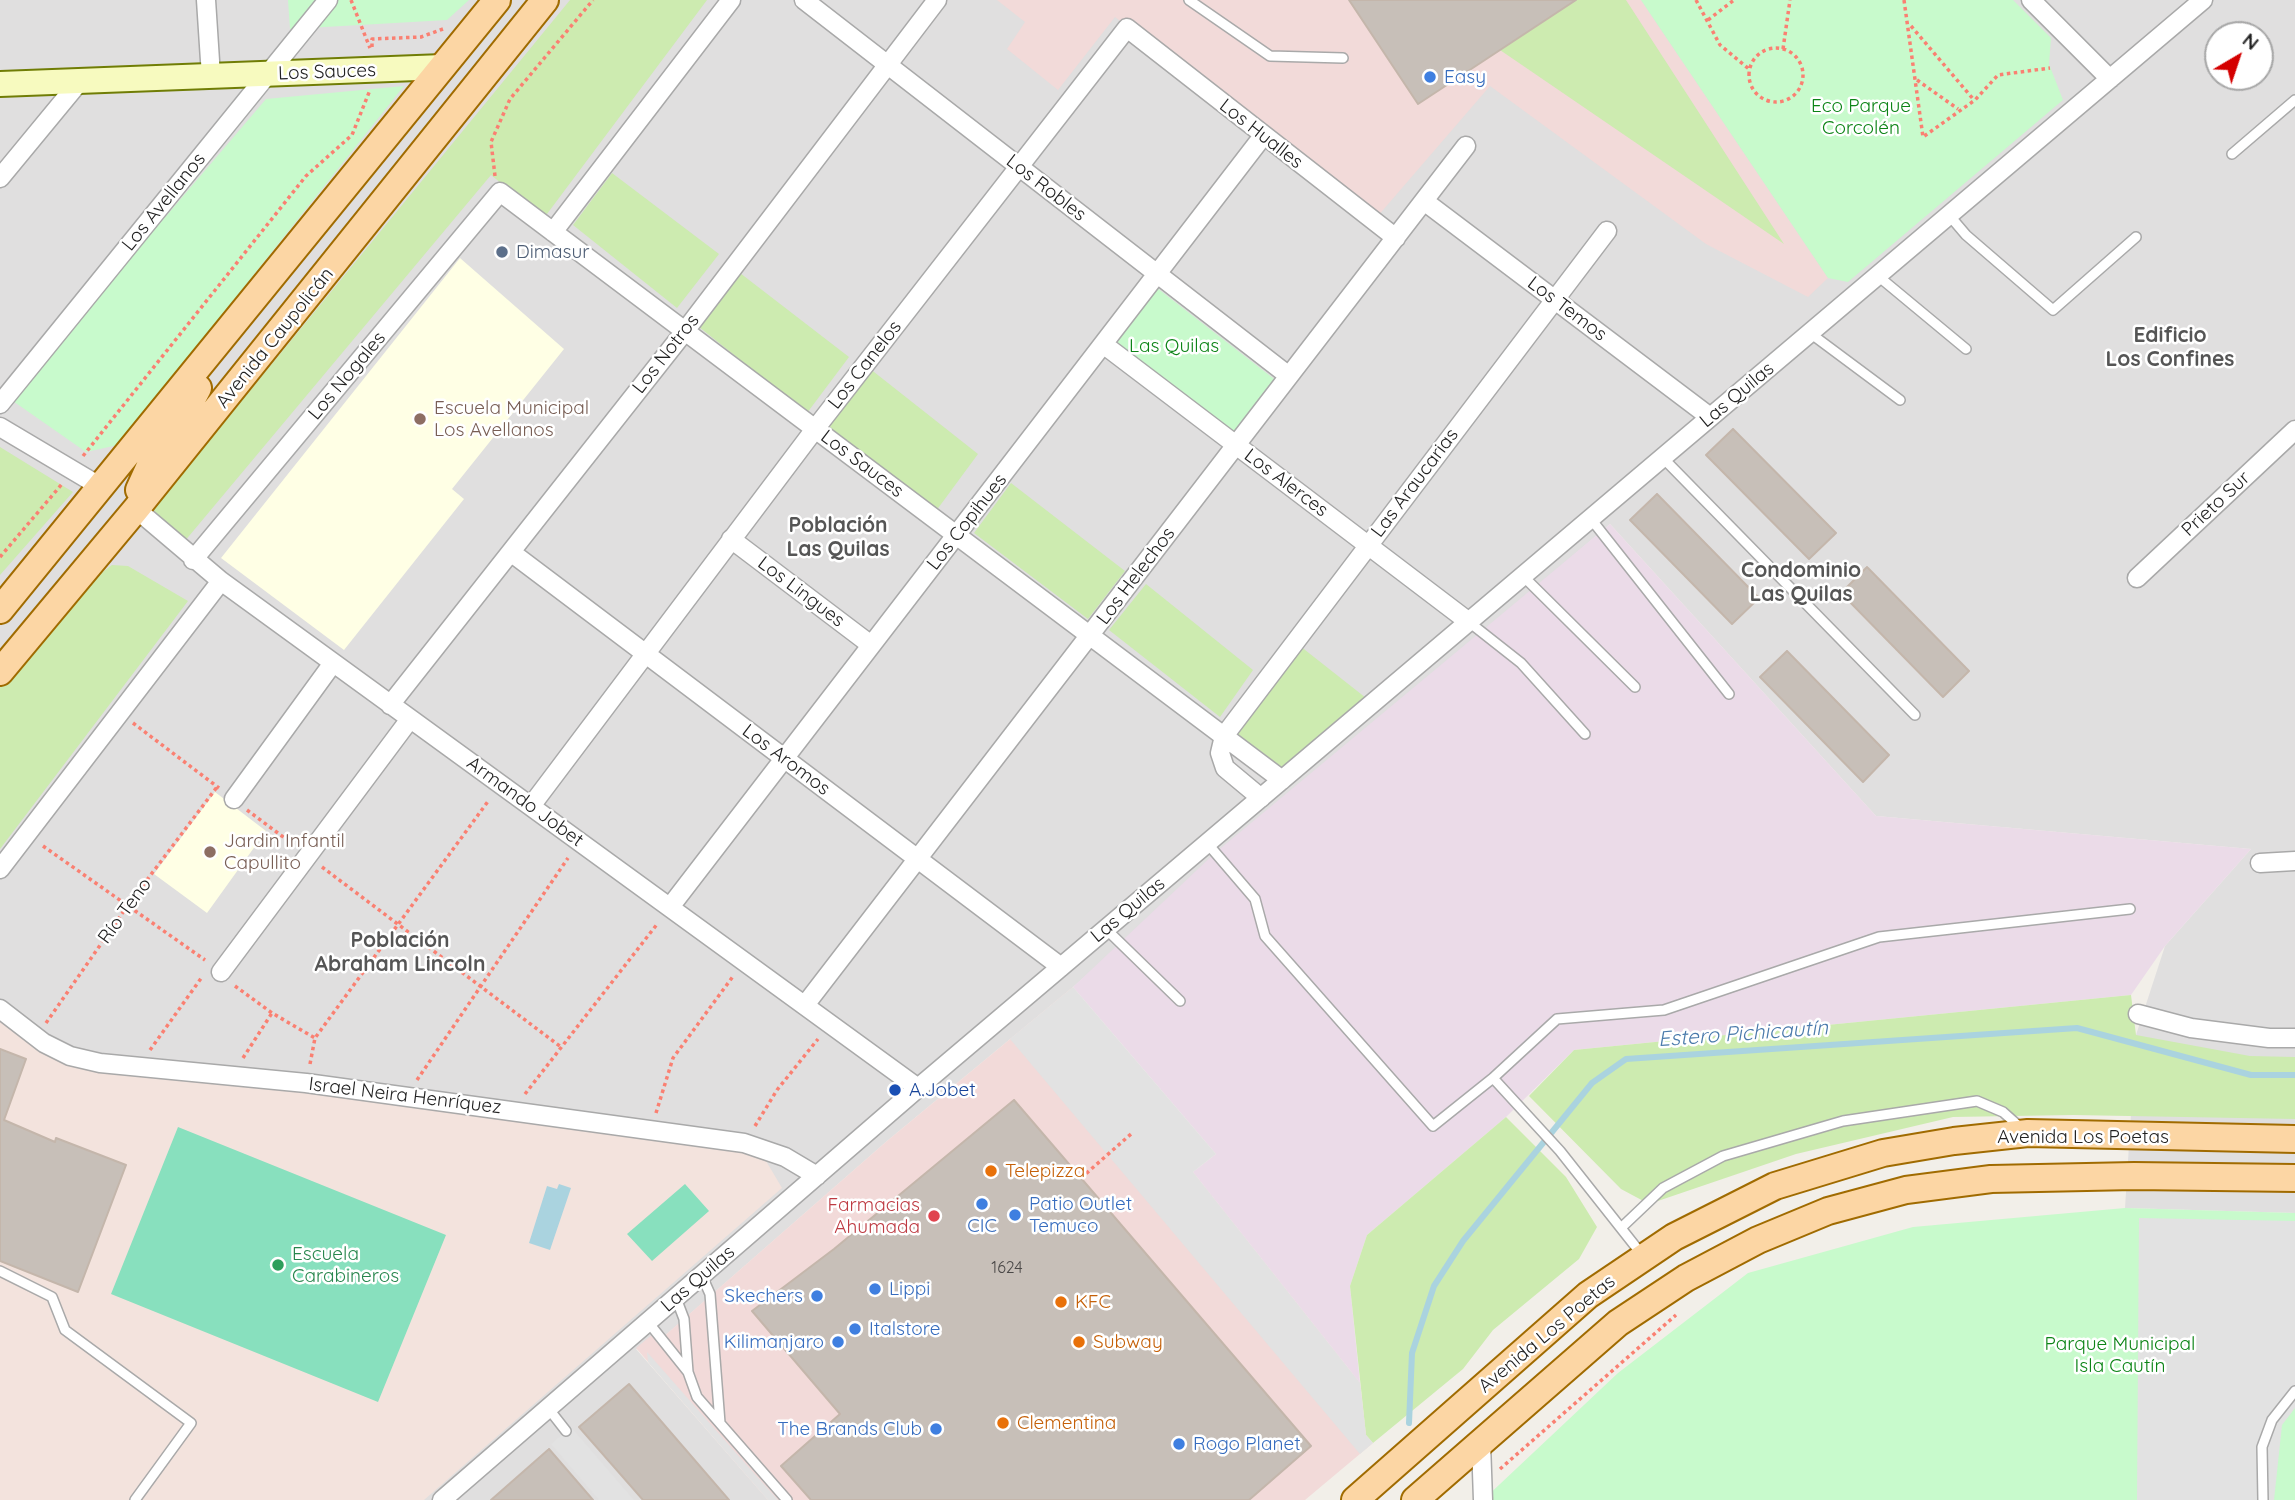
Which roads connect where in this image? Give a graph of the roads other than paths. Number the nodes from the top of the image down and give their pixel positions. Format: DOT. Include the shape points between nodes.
graph roads {
  1 [pos="206,0"];
  2 [pos="328,0"];
  3 [pos="497,0"];
  4 [pos="545,0"];
  5 [pos="731,0"];
  6 [pos="804,0"];
  7 [pos="937,0"];
  8 [pos="1189,0"];
  9 [pos="2031,0"];
  10 [pos="2203,0"];
  11 [pos="527,23"];
  12 [pos="1127,28"];
  13 [pos="1343,58"];
  14 [pos="887,64"];
  15 [pos="443,67"];
  16 [pos="267,74"];
  17 [pos="211,76"];
  18 [pos="2110,79"];
  19 [pos="80,81"];
  20 [pos="0,84"];
  21 [pos="2295,100"];
  22 [pos="440,131"];
  23 [pos="1263,136"];
  24 [pos="1466,146"];
  25 [pos="2232,154"];
  26 [pos="1020,167"];
  27 [pos="0,178"];
  28 [pos="500,192"];
  29 [pos="1424,201"];
  30 [pos="1949,215"];
  31 [pos="1607,231"];
  32 [pos="553,232"];
  33 [pos="2136,237"];
  34 [pos="1396,238"];
  35 [pos="1157,274"];
  36 [pos="1878,276"];
  37 [pos="1555,299"];
  38 [pos="685,331"];
  39 [pos="1810,333"];
  40 [pos="1103,344"];
  41 [pos="217,346"];
  42 [pos="1966,349"];
  43 [pos="1289,376"];
  44 [pos="1900,400"];
  45 [pos="0,404"];
  46 [pos="1710,417"];
  47 [pos="0,427"];
  48 [pos="815,429"];
  49 [pos="2295,430"];
  50 [pos="1236,445"];
  51 [pos="1663,458"];
  52 [pos="101,487"];
  53 [pos="136,509"];
  54 [pos="1591,519"];
  55 [pos="957,536"];
  56 [pos="731,539"];
  57 [pos="1368,545"];
  58 [pos="512,553"];
  59 [pos="193,560"];
  60 [pos="1523,576"];
  61 [pos="2137,578"];
  62 [pos="221,582"];
  63 [pos="0,610"];
  64 [pos="1469,622"];
  65 [pos="1090,635"];
  66 [pos="872,645"];
  67 [pos="645,653"];
  68 [pos="333,663"];
  69 [pos="0,672"];
  70 [pos="1635,687"];
  71 [pos="1729,694"];
  72 [pos="390,705"];
  73 [pos="1915,715"];
  74 [pos="410,719"];
  75 [pos="1585,734"];
  76 [pos="1224,736"];
  77 [pos="784,759"];
  78 [pos="1282,780"];
  79 [pos="1261,798"];
  80 [pos="233,799"];
  81 [pos="531,806"];
  82 [pos="1207,844"];
  83 [pos="917,859"];
  84 [pos="2295,861"];
  85 [pos="2260,863"];
  86 [pos="0,869"];
  87 [pos="670,907"];
  88 [pos="2130,909"];
  89 [pos="1106,929"];
  90 [pos="1061,967"];
  91 [pos="216,968"];
  92 [pos="1180,1001"];
  93 [pos="804,1005"];
  94 [pos="0,1009"];
  95 [pos="2138,1014"];
  96 [pos="2295,1038"];
  97 [pos="1493,1078"];
  98 [pos="918,1088"];
  99 [pos="2028,1133"];
  100 [pos="2295,1139"];
  101 [pos="817,1176"];
  102 [pos="2295,1178"];
  103 [pos="1622,1227"];
  104 [pos="1643,1256"];
  105 [pos="0,1271"];
  106 [pos="702,1276"];
  107 [pos="676,1298"];
  108 [pos="648,1322"];
  109 [pos="688,1373"];
  110 [pos="2295,1391"];
  111 [pos="2291,1401"];
  112 [pos="548,1408"];
  113 [pos="720,1423"];
  114 [pos="566,1431"];
  115 [pos="1481,1443"];
  116 [pos="135,1500"];
  117 [pos="442,1500"];
  118 [pos="787,1500"];
  119 [pos="1355,1500"];
  120 [pos="1415,1500"];
  121 [pos="1483,1500"];
  122 [pos="2263,1500"];
  1 -- 17 [label="street"];
  2 -- 16 [label="street, Los Avellanos"];
  3 -- 15 [label="main road, Avenida Caupolicán"];
  4 -- 11 [label="main road, Avenida Caupolicán"];
  5 -- 32 [label="street"];
  6 -- 14 [label="street, Los Robles"];
  7 -- 14 [label="street, Los Notros"];
  8 -- 13 [label="lane" via="1270,56"];
  9 -- 18 [label="street"];
  10 -- 18 [label="street, Las Quilas"];
  11 -- 15 [label="main road" via="484,55"];
  11 -- 22 [label="main road, Avenida Caupolicán"];
  12 -- 23 [label="street, Los Hualles"];
  12 -- 26 [label="street, Los Canelos"];
  14 -- 26 [label="street, Los Robles"];
  14 -- 38 [label="street, Los Notros"];
  15 -- 16 [label="street, Los Sauces" via="371,62"];
  15 -- 22 [label="main road" via="448,93"];
  15 -- 41 [label="main road, Avenida Caupolicán"];
  16 -- 17 [label="street, Los Sauces"];
  16 -- 45 [label="street, Los Avellanos"];
  17 -- 19 [label="street, Los Sauces"];
  18 -- 30 [label="street, Las Quilas"];
  19 -- 20 [label="street, Los Sauces"];
  19 -- 27 [label="street"];
  21 -- 25 [label="lane"];
  22 -- 53 [label="main road, Avenida Caupolicán"];
  23 -- 34 [label="street, Los Hualles"];
  23 -- 35 [label="street, Los Copihues"];
  24 -- 29 [label="street, Los Helechos"];
  26 -- 35 [label="street, Los Robles"];
  26 -- 48 [label="street, Los Canelos"];
  28 -- 32 [label="street, Los Sauces"];
  28 -- 59 [label="street, Los Nogales"];
  29 -- 34 [label="street, Los Helechos"];
  29 -- 37 [label="street, Los Temos"];
  30 -- 33 [label="lane" via="2053,310"];
  30 -- 36 [label="street, Las Quilas"];
  31 -- 37 [label="street, Las Araucarias"];
  32 -- 38 [label="street, Los Sauces"];
  34 -- 43 [label="street, Los Helechos"];
  35 -- 40 [label="street, Los Copihues"];
  35 -- 43 [label="street, Los Robles"];
  36 -- 39 [label="street, Las Quilas"];
  36 -- 42 [label="lane"];
  37 -- 46 [label="street, Los Temos"];
  37 -- 57 [label="street, Las Araucarias"];
  38 -- 48 [label="street, Los Sauces"];
  38 -- 58 [label="street, Los Notros"];
  39 -- 44 [label="lane"];
  39 -- 46 [label="street, Las Quilas"];
  40 -- 50 [label="street, Los Alerces"];
  40 -- 55 [label="street, Los Copihues"];
  41 -- 52 [label="main road, Avenida Caupolicán"];
  41 -- 53 [label="main road" via="181,420 154,457"];
  43 -- 50 [label="street, Los Helechos"];
  46 -- 51 [label="street, Las Quilas"];
  47 -- 52 [label="street"];
  48 -- 55 [label="street, Los Sauces"];
  48 -- 56 [label="street, Los Canelos"];
  49 -- 61 [label="street, Prieto Sur"];
  50 -- 57 [label="street, Los Alerces"];
  50 -- 65 [label="street, Los Helechos"];
  51 -- 54 [label="street, Las Quilas"];
  51 -- 73 [label="lane"];
  52 -- 63 [label="main road, Avenida Caupolicán"];
  53 -- 59 [label="street, Armando Jobet"];
  53 -- 69 [label="main road, Avenida Caupolicán"];
  54 -- 60 [label="street, Las Quilas"];
  54 -- 71 [label="lane"];
  55 -- 65 [label="street, Los Sauces"];
  55 -- 66 [label="street, Los Copihues"];
  56 -- 66 [label="street, Los Lingues"];
  56 -- 67 [label="street, Los Canelos"];
  57 -- 64 [label="street, Los Alerces"];
  57 -- 76 [label="street, Las Araucarias"];
  58 -- 67 [label="street, Los Aromos"];
  58 -- 72 [label="street, Los Notros"];
  59 -- 62 [label="street, Armando Jobet"];
  60 -- 64 [label="street, Las Quilas"];
  60 -- 70 [label="lane"];
  62 -- 68 [label="street, Armando Jobet"];
  62 -- 86 [label="street"];
  64 -- 75 [label="lane" via="1521,663"];
  64 -- 78 [label="street, Las Quilas"];
  65 -- 76 [label="street, Los Sauces"];
  65 -- 83 [label="street, Los Helechos"];
  66 -- 77 [label="street, Los Copihues"];
  67 -- 77 [label="street, Los Aromos"];
  67 -- 81 [label="street, Los Canelos"];
  68 -- 72 [label="street, Armando Jobet"];
  68 -- 80 [label="street"];
  72 -- 74 [label="street, Armando Jobet"];
  74 -- 81 [label="street, Armando Jobet"];
  74 -- 91 [label="street" via="308,856"];
  76 -- 78 [label="street, Los Sauces"];
  76 -- 79 [label="street" via="1220,753 1225,768"];
  77 -- 83 [label="street, Los Aromos"];
  77 -- 87 [label="street, Los Copihues"];
  78 -- 79 [label="street, Las Quilas"];
  79 -- 82 [label="street, Las Quilas"];
  81 -- 87 [label="street, Armando Jobet"];
  82 -- 89 [label="street, Las Quilas"];
  82 -- 97 [label="lane" via="1255,899 1265,936 1433,1126"];
  83 -- 90 [label="street, Los Aromos"];
  83 -- 93 [label="street, Los Helechos"];
  84 -- 85 [label="street"];
  87 -- 93 [label="street, Armando Jobet"];
  88 -- 97 [label="lane" via="1879,937 1664,1010 1557,1018"];
  89 -- 90 [label="street, Las Quilas"];
  89 -- 92 [label="lane"];
  90 -- 98 [label="street, Las Quilas"];
  93 -- 98 [label="street, Armando Jobet"];
  94 -- 101 [label="street, Israel Neira Henríquez" via="70,1056 651,1128 744,1143 785,1157"];
  95 -- 96 [label="street" via="2191,1028"];
  97 -- 103 [label="lane"];
  98 -- 101 [label="street, Las Quilas"];
  99 -- 100 [label="main road, Avenida Los Poetas"];
  99 -- 103 [label="lane" via="2003,1112 1977,1101 1843,1121 1723,1156 1664,1188"];
  99 -- 104 [label="main road, Avenida Los Poetas" via="1918,1146 1811,1173 1728,1207"];
  101 -- 106 [label="street, Las Quilas"];
  102 -- 115 [label="main road, Avenida Los Poetas" via="1991,1179 1906,1190 1828,1211 1758,1240 1618,1323"];
  103 -- 104 [label="lane"];
  104 -- 119 [label="main road, Avenida Los Poetas" via="1588,1295"];
  105 -- 116 [label="lane" via="52,1297 65,1330 191,1423"];
  106 -- 107 [label="street, Las Quilas"];
  106 -- 113 [label="lane" via="710,1294"];
  107 -- 108 [label="street, Las Quilas"];
  107 -- 109 [label="lane" via="684,1319"];
  108 -- 109 [label="lane"];
  108 -- 112 [label="street, Las Quilas"];
  109 -- 113 [label="lane" via="697,1397"];
  110 -- 111 [label="lane"];
  111 -- 122 [label="lane" via="2272,1420 2262,1447"];
  112 -- 114 [label="lane"];
  112 -- 117 [label="street, Las Quilas"];
  113 -- 118 [label="lane"];
  115 -- 120 [label="main road, Avenida Los Poetas"];
  115 -- 121 [label="street"];
}
